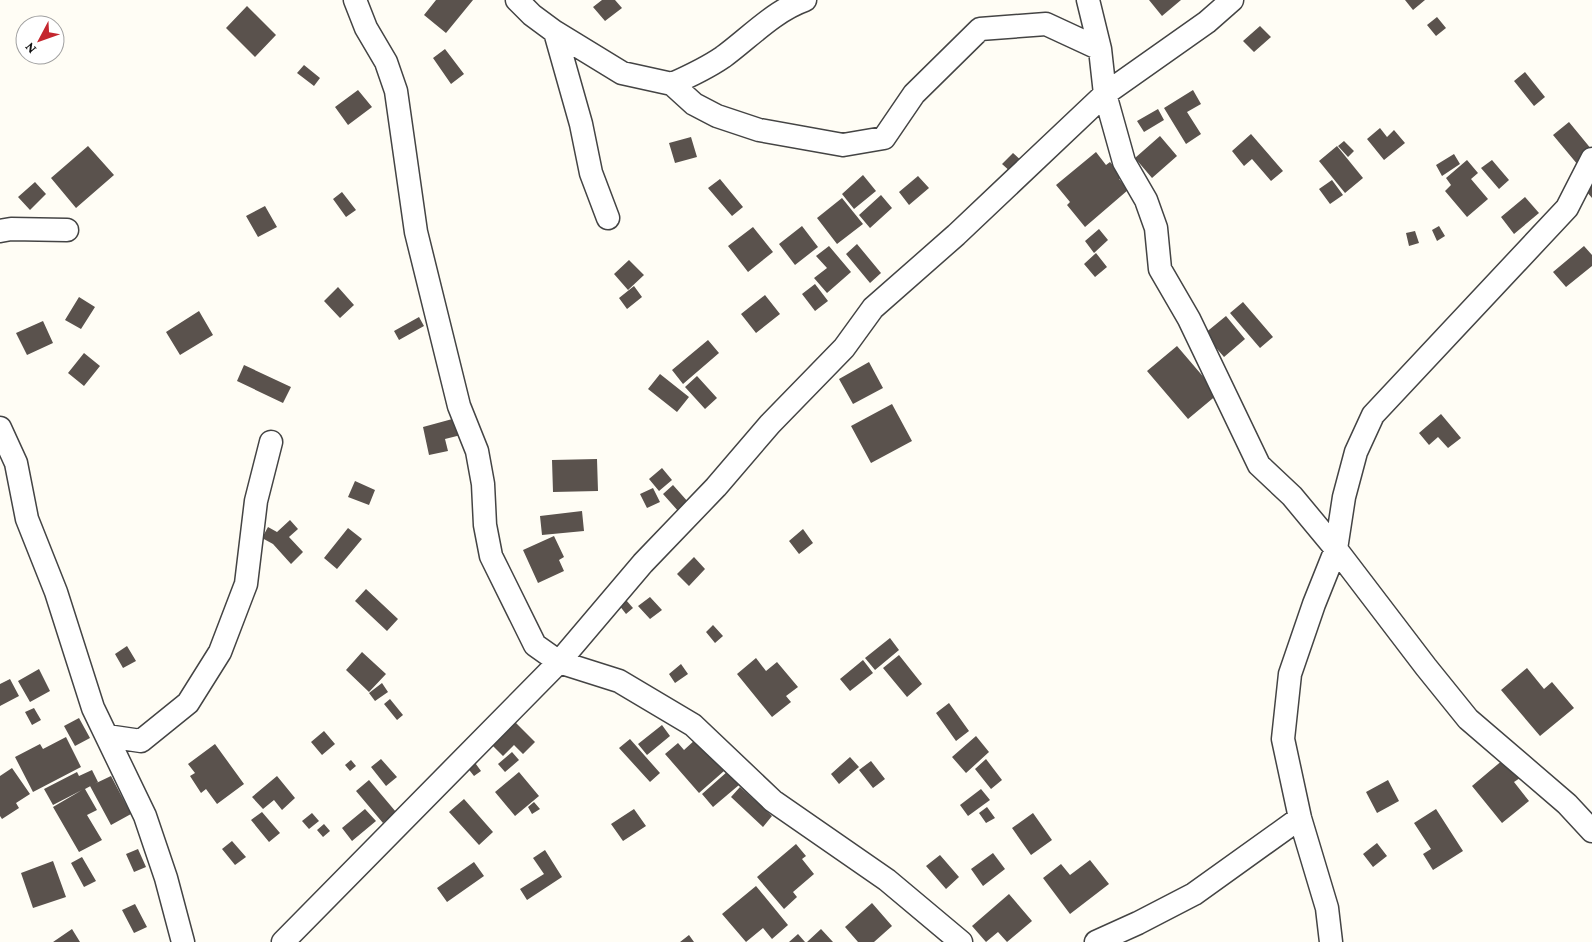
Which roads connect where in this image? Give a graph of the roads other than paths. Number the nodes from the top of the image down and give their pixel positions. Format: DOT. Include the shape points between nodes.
graph roads {
  1 [pos="354,0"];
  2 [pos="517,0"];
  3 [pos="805,0"];
  4 [pos="1088,0"];
  5 [pos="1232,0"];
  6 [pos="555,32"];
  7 [pos="1100,49"];
  8 [pos="672,84"];
  9 [pos="1105,94"];
  10 [pos="1592,159"];
  11 [pos="608,218"];
  12 [pos="67,230"];
  13 [pos="0,231"];
  14 [pos="0,428"];
  15 [pos="271,442"];
  16 [pos="1336,549"];
  17 [pos="559,662"];
  18 [pos="107,736"];
  19 [pos="1300,818"];
  20 [pos="1592,832"];
  21 [pos="182,942"];
  22 [pos="283,942"];
  23 [pos="961,942"];
  24 [pos="1096,942"];
  25 [pos="1331,942"];
  1 -- 17 [label="street" via="386,62 396,92 416,232 459,406 477,451 491,556 535,645"];
  2 -- 6 [label="street"];
  3 -- 8 [label="street" via="776,16 702,70"];
  4 -- 7 [label="street"];
  5 -- 9 [label="street"];
  6 -- 8 [label="street" via="622,73"];
  6 -- 11 [label="street" via="581,124 591,174"];
  7 -- 8 [label="street" via="1046,24 980,29 914,94 884,138 843,145 759,130 717,116 694,104"];
  7 -- 9 [label="street"];
  9 -- 16 [label="street" via="1124,162 1146,200 1156,228 1160,269 1189,319 1259,465 1292,496"];
  9 -- 17 [label="street" via="956,235 873,308 844,348 643,563"];
  10 -- 16 [label="street" via="1567,208 1373,415 1356,452 1344,497"];
  12 -- 13 [label="street"];
  14 -- 18 [label="street" via="16,463 27,519 56,592 93,708"];
  15 -- 18 [label="street" via="256,502 246,584 220,652 188,702 142,742"];
  16 -- 19 [label="street" via="1290,674 1283,739"];
  16 -- 20 [label="street" via="1468,719 1567,804"];
  17 -- 22 [label="street"];
  17 -- 23 [label="street" via="619,681 693,725 773,800 887,880"];
  18 -- 21 [label="street" via="145,816 166,878"];
  19 -- 24 [label="street" via="1194,894"];
  19 -- 25 [label="street" via="1327,908"];
}
